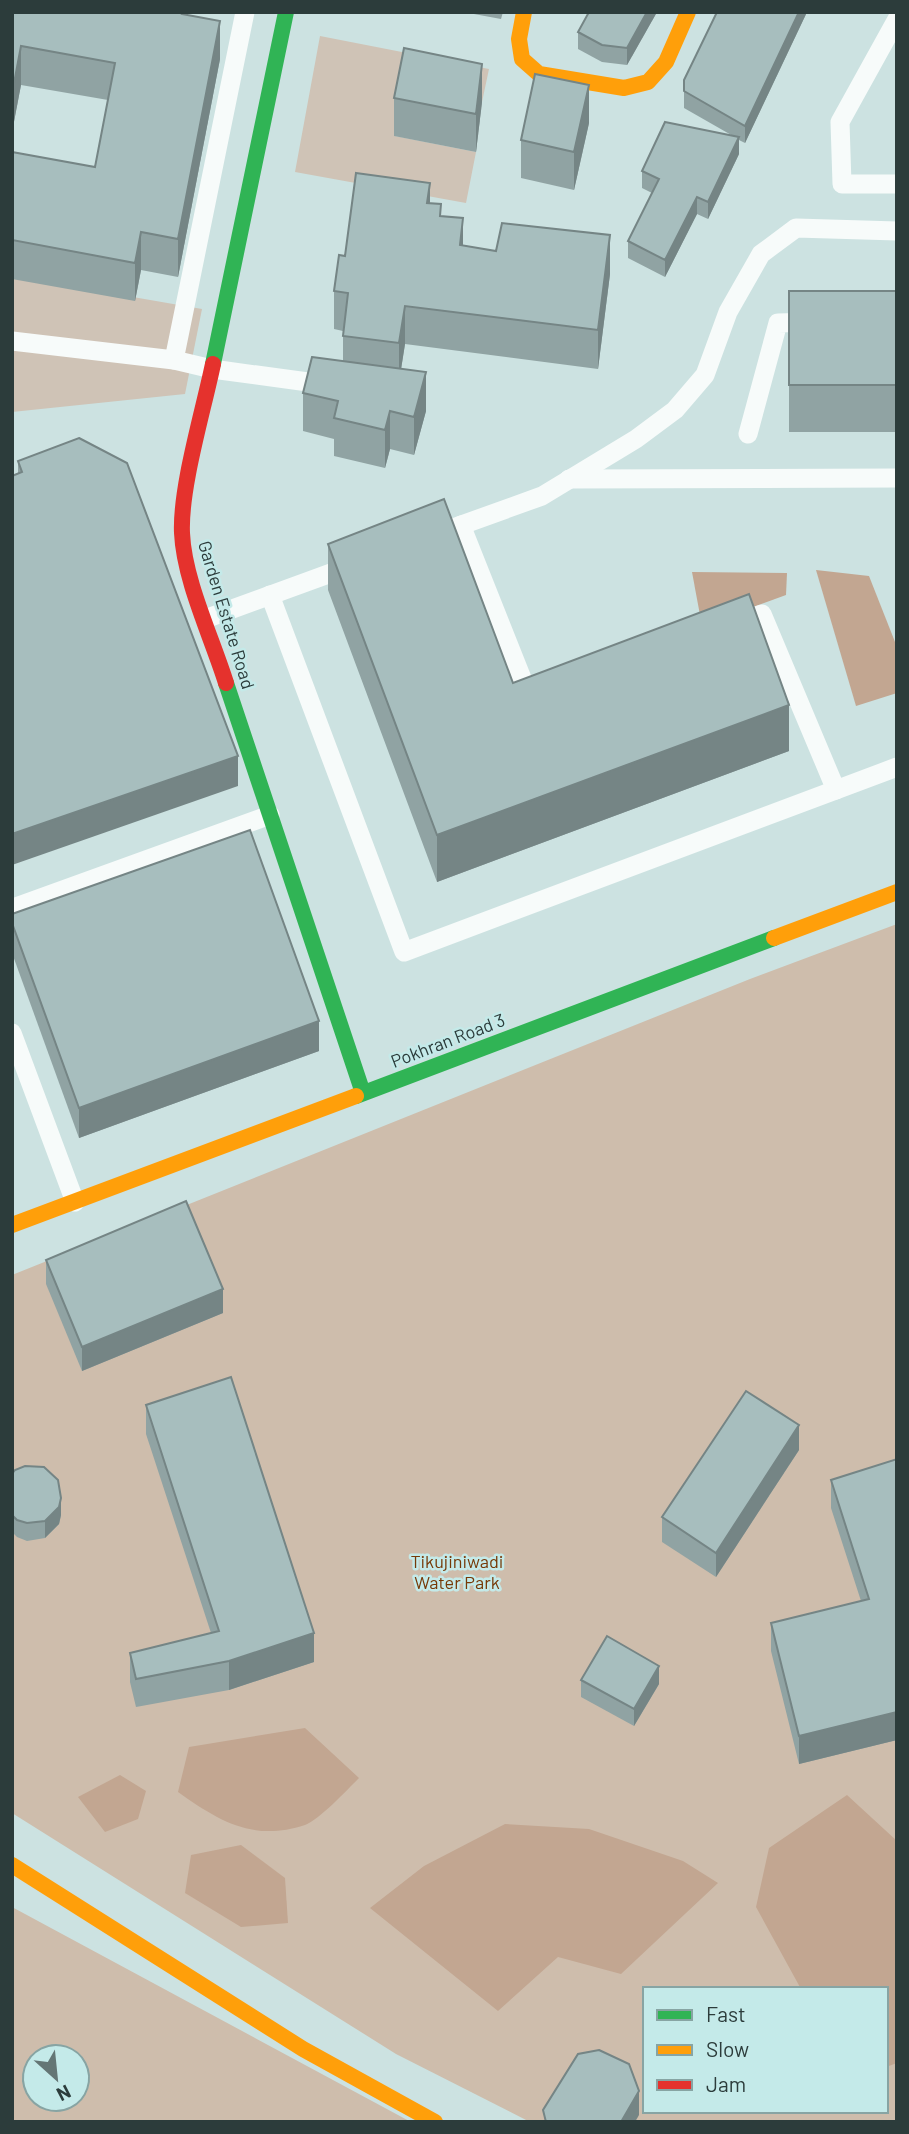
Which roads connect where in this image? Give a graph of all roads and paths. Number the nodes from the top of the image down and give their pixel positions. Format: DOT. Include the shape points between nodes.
graph roads {
  1 [pos="246,12"];
  2 [pos="286,12"];
  3 [pos="524,12"];
  4 [pos="688,12"];
  5 [pos="897,19"];
  6 [pos="897,184"];
  7 [pos="897,231"];
  8 [pos="831,322"];
  9 [pos="12,341"];
  10 [pos="174,360"];
  11 [pos="212,369"];
  12 [pos="346,387"];
  13 [pos="748,434"];
  14 [pos="897,478"];
  15 [pos="568,480"];
  16 [pos="461,525"];
  17 [pos="410,544"];
  18 [pos="372,558"];
  19 [pos="270,595"];
  20 [pos="205,619"];
  21 [pos="710,633"];
  22 [pos="555,692"];
  23 [pos="897,767"];
  24 [pos="836,790"];
  25 [pos="270,815"];
  26 [pos="897,892"];
  27 [pos="16,907"];
  28 [pos="12,1033"];
  29 [pos="363,1093"];
  30 [pos="75,1202"];
  31 [pos="12,1225"];
  32 [pos="12,1865"];
  33 [pos="435,2122"];
  1 -- 10 [label="lane"];
  2 -- 11 [label="street, Garden Estate Road"];
  3 -- 4 [label="street" via="519,39 522,59 539,74 624,88 648,82 666,62"];
  5 -- 6 [label="lane" via="840,122 842,184"];
  7 -- 15 [label="lane" via="796,228 761,254 728,312 705,375 675,410"];
  8 -- 13 [label="lane" via="778,323"];
  9 -- 10 [label="lane"];
  10 -- 11 [label="lane"];
  11 -- 12 [label="lane"];
  11 -- 20 [label="street, Garden Estate Road" via="181,534"];
  14 -- 15 [label="lane"];
  15 -- 16 [label="lane" via="541,496"];
  16 -- 17 [label="lane"];
  16 -- 22 [label="lane" via="529,702"];
  18 -- 19 [label="lane"];
  19 -- 20 [label="lane"];
  19 -- 24 [label="lane" via="404,952"];
  20 -- 25 [label="street, Garden Estate Road"];
  21 -- 24 [label="lane" via="762,614"];
  23 -- 24 [label="lane"];
  25 -- 27 [label="lane"];
  25 -- 29 [label="street, Garden Estate Road"];
  26 -- 29 [label="street, Pokhran Road 3"];
  28 -- 30 [label="lane"];
  29 -- 30 [label="street, Pokhran Road 3"];
  30 -- 31 [label="street, Pokhran Road 3"];
  32 -- 33 [label="street" via="303,2049"];
}
